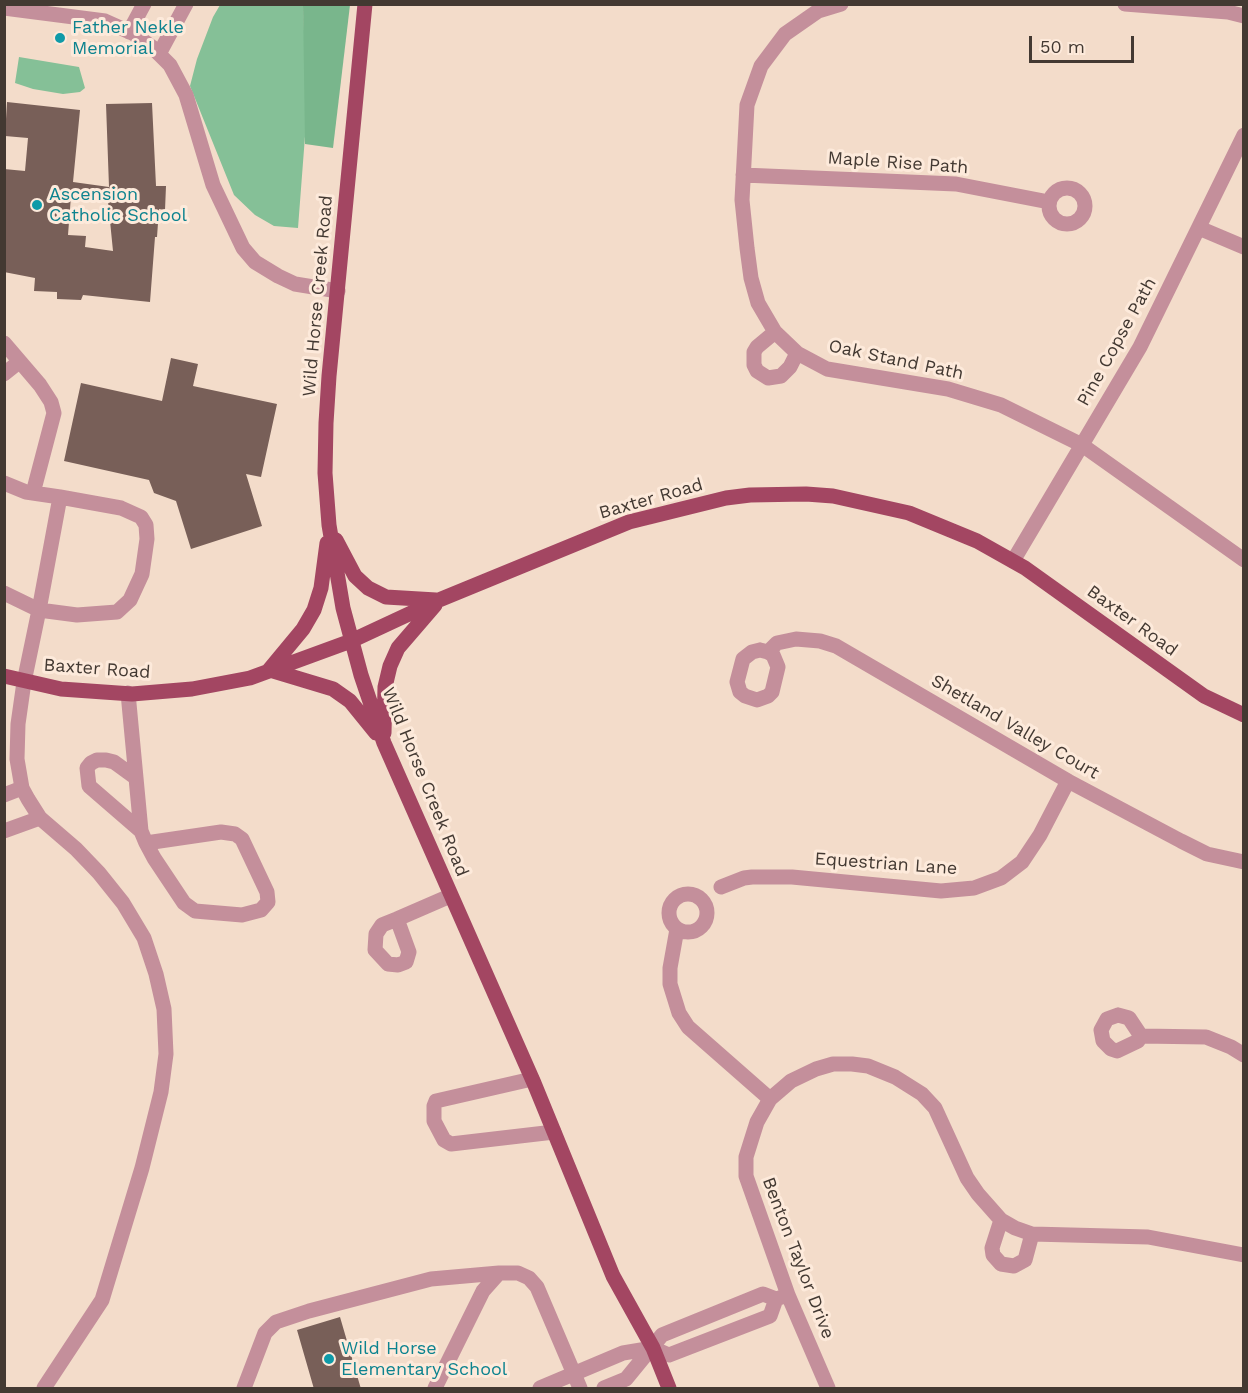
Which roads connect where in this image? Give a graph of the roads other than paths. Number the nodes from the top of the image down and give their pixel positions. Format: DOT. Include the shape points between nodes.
graph roads {
  1 [pos="144,4"];
  2 [pos="186,4"];
  3 [pos="365,4"];
  4 [pos="841,4"];
  5 [pos="1125,4"];
  6 [pos="4,8"];
  7 [pos="44,8"];
  8 [pos="1244,16"];
  9 [pos="129,32"];
  10 [pos="159,54"];
  11 [pos="1244,135"];
  12 [pos="743,175"];
  13 [pos="1049,202"];
  14 [pos="1199,228"];
  15 [pos="1244,247"];
  16 [pos="338,291"];
  17 [pos="775,332"];
  18 [pos="4,342"];
  19 [pos="797,353"];
  20 [pos="20,362"];
  21 [pos="4,374"];
  22 [pos="1082,445"];
  23 [pos="4,483"];
  24 [pos="33,493"];
  25 [pos="60,497"];
  26 [pos="329,525"];
  27 [pos="1244,560"];
  28 [pos="1012,561"];
  29 [pos="4,593"];
  30 [pos="439,600"];
  31 [pos="39,610"];
  32 [pos="351,641"];
  33 [pos="768,651"];
  34 [pos="269,670"];
  35 [pos="4,676"];
  36 [pos="24,682"];
  37 [pos="128,693"];
  38 [pos="1244,715"];
  39 [pos="384,743"];
  40 [pos="136,778"];
  41 [pos="1068,781"];
  42 [pos="22,789"];
  43 [pos="4,795"];
  44 [pos="39,818"];
  45 [pos="4,831"];
  46 [pos="144,837"];
  47 [pos="1244,862"];
  48 [pos="450,896"];
  49 [pos="702,899"];
  50 [pos="397,919"];
  51 [pos="677,929"];
  52 [pos="1141,1036"];
  53 [pos="1244,1055"];
  54 [pos="532,1079"];
  55 [pos="770,1099"];
  56 [pos="554,1132"];
  57 [pos="1001,1220"];
  58 [pos="1032,1234"];
  59 [pos="1244,1255"];
  60 [pos="499,1273"];
  61 [pos="782,1297"];
  62 [pos="653,1348"];
  63 [pos="574,1374"];
  64 [pos="44,1389"];
  65 [pos="244,1389"];
  66 [pos="435,1389"];
  67 [pos="540,1389"];
  68 [pos="580,1389"];
  69 [pos="604,1389"];
  70 [pos="669,1389"];
  71 [pos="828,1389"];
  1 -- 9 [label="street"];
  2 -- 10 [label="street"];
  3 -- 16 [label="main road, Wild Horse Creek Road"];
  4 -- 12 [label="street, Oak Stand Path" via="818,11 785,34 761,66 747,105"];
  5 -- 8 [label="street"];
  6 -- 7 [label="street"];
  7 -- 9 [label="street" via="105,21"];
  9 -- 10 [label="street"];
  10 -- 16 [label="street" via="186,94 213,185 243,248 255,262 295,284"];
  11 -- 14 [label="street, Pine Copse Path"];
  12 -- 13 [label="street, Maple Rise Path" via="956,184"];
  12 -- 17 [label="street, Oak Stand Path" via="751,278 758,303"];
  14 -- 15 [label="street"];
  14 -- 22 [label="street, Pine Copse Path" via="1140,346"];
  16 -- 26 [label="main road, Wild Horse Creek Road" via="326,423"];
  17 -- 19 [label="street, Oak Stand Path"];
  17 -- 19 [label="street" via="754,352 757,370 768,378 781,376"];
  18 -- 20 [label="street"];
  19 -- 22 [label="street, Oak Stand Path" via="827,369 948,388 1001,405"];
  20 -- 21 [label="street"];
  20 -- 24 [label="street" via="40,385 54,413"];
  22 -- 27 [label="street, Oak Stand Path"];
  22 -- 28 [label="street, Pine Copse Path"];
  23 -- 24 [label="street"];
  24 -- 25 [label="street"];
  25 -- 31 [label="street"];
  25 -- 31 [label="street" via="121,508 141,517 147,539 142,574 130,600 117,612 76,615"];
  26 -- 30 [label="main road" via="355,576 368,588 386,597"];
  26 -- 32 [label="main road, Wild Horse Creek Road"];
  26 -- 34 [label="main road" via="321,588 314,610"];
  28 -- 30 [label="main road, Baxter Road" via="948,528 871,503 833,495 750,495 629,522"];
  28 -- 38 [label="main road, Baxter Road" via="1204,696"];
  29 -- 31 [label="street"];
  30 -- 32 [label="main road, Baxter Road"];
  30 -- 39 [label="main road" via="398,648 390,666 385,687"];
  31 -- 36 [label="street"];
  32 -- 34 [label="main road, Baxter Road"];
  32 -- 39 [label="main road, Wild Horse Creek Road"];
  33 -- 41 [label="street, Shetland Valley Court" via="777,643 796,639 836,646"];
  34 -- 37 [label="main road, Baxter Road" via="250,678 192,689"];
  34 -- 39 [label="main road" via="333,689 350,701"];
  35 -- 36 [label="main road, Baxter Road"];
  36 -- 37 [label="main road, Baxter Road" via="61,689"];
  36 -- 42 [label="street" via="17,748"];
  37 -- 40 [label="street"];
  39 -- 48 [label="main road, Wild Horse Creek Road"];
  40 -- 46 [label="street"];
  40 -- 46 [label="street" via="106,760 97,760 87,768 89,786"];
  41 -- 47 [label="street, Shetland Valley Court" via="1208,854"];
  41 -- 49 [label="street, Equestrian Lane" via="1022,862 1001,878 974,888 941,891 752,877"];
  42 -- 43 [label="street"];
  42 -- 44 [label="street"];
  44 -- 45 [label="street"];
  44 -- 64 [label="street" via="99,873 144,938 164,1009 166,1054 142,1168 102,1300"];
  46 -- 46 [label="street" via="184,903 195,911 253,914 268,902 242,839 235,834"];
  48 -- 50 [label="street"];
  48 -- 54 [label="main road, Wild Horse Creek Road"];
  49 -- 51 [label="street" via="708,913 704,925 688,933"];
  49 -- 51 [label="street" via="688,894 672,902 669,913"];
  51 -- 55 [label="street" via="670,984 679,1013 688,1027"];
  52 -- 53 [label="street" via="1206,1037"];
  54 -- 56 [label="main road, Wild Horse Creek Road"];
  54 -- 56 [label="street" via="436,1101 434,1121 444,1140 451,1144"];
  55 -- 57 [label="street, Benton Taylor Drive" via="803,1074 833,1064 868,1066 895,1077 922,1094 934,1108 968,1178"];
  55 -- 61 [label="street, Benton Taylor Drive" via="757,1122 746,1156 746,1176"];
  56 -- 62 [label="main road, Wild Horse Creek Road" via="613,1276"];
  57 -- 58 [label="street, Benton Taylor Drive"];
  57 -- 58 [label="street" via="992,1248 1001,1264 1014,1266 1025,1260"];
  58 -- 59 [label="street, Benton Taylor Drive" via="1148,1237"];
  60 -- 63 [label="street" via="518,1273 537,1287"];
  60 -- 65 [label="street" via="431,1279 276,1322 265,1333"];
  60 -- 66 [label="street" via="483,1291"];
  61 -- 62 [label="street" via="763,1294 662,1335"];
  61 -- 62 [label="street" via="770,1316 669,1355"];
  61 -- 71 [label="street, Benton Taylor Drive"];
  62 -- 63 [label="street" via="623,1353"];
  62 -- 69 [label="street" via="626,1379"];
  62 -- 70 [label="main road, Wild Horse Creek Road"];
  63 -- 67 [label="street"];
  63 -- 68 [label="street"];
}
